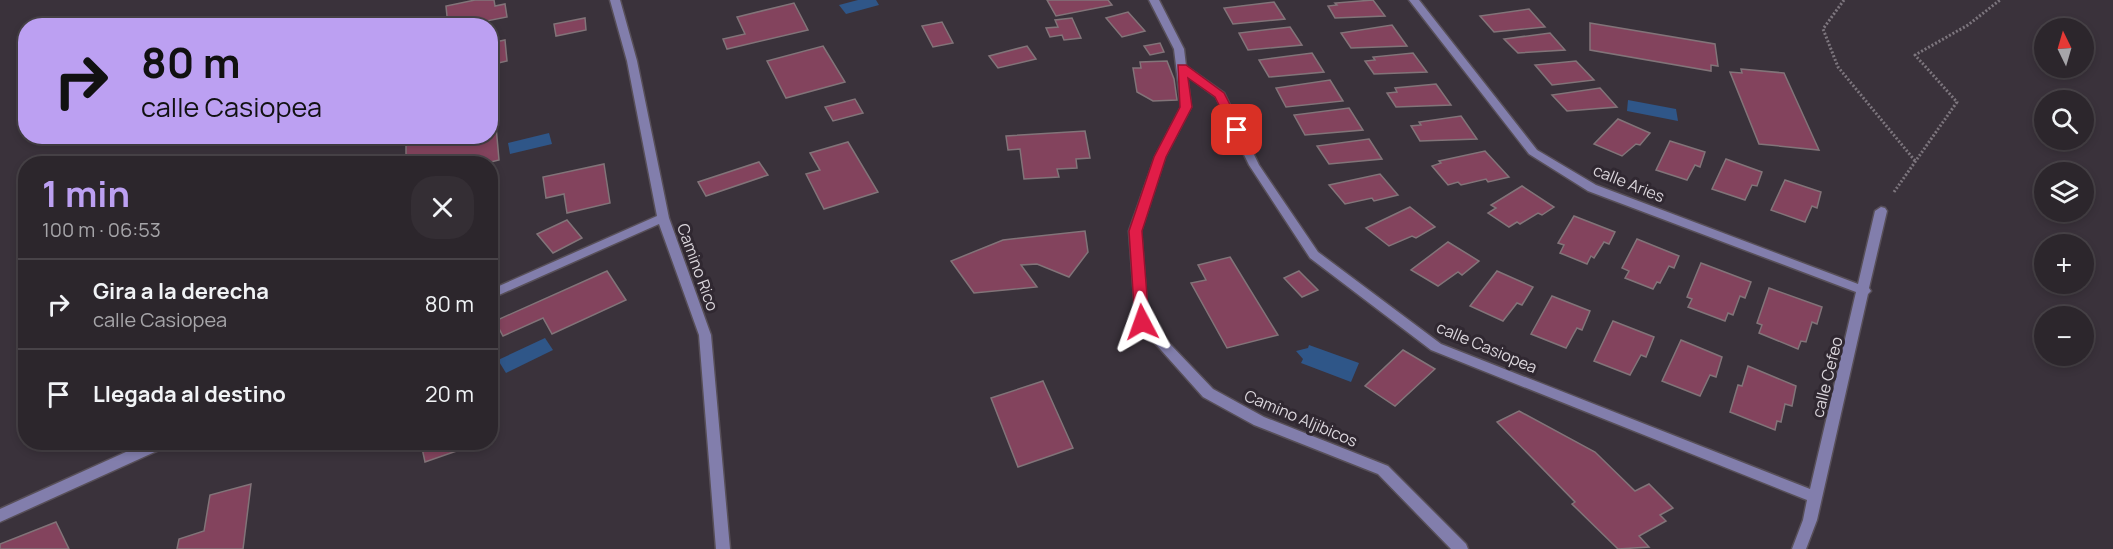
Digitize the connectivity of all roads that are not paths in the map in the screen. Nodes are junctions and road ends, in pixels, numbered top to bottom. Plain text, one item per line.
1 (615, 0) edge
2 (1154, 0) edge
3 (1414, 0) edge
4 (1182, 68) junction
5 (1881, 211) road end
6 (663, 218) junction
7 (498, 291) edge
8 (1864, 291) junction
9 (145, 450) edge
10 (1815, 497) junction
11 (0, 516) edge
12 (723, 549) edge
13 (1461, 549) edge
14 (1799, 549) edge

1 - 6 street, Camino Rico
2 - 4 street, Camino Aljibicos
3 - 8 street, calle Aries
4 - 10 street, calle Casiopea
4 - 13 street, Camino Aljibicos
5 - 8 street, calle Cefeo
6 - 7 street
6 - 12 street, Camino Rico
8 - 10 street, calle Cefeo
9 - 11 street
10 - 14 street, calle Cefeo

